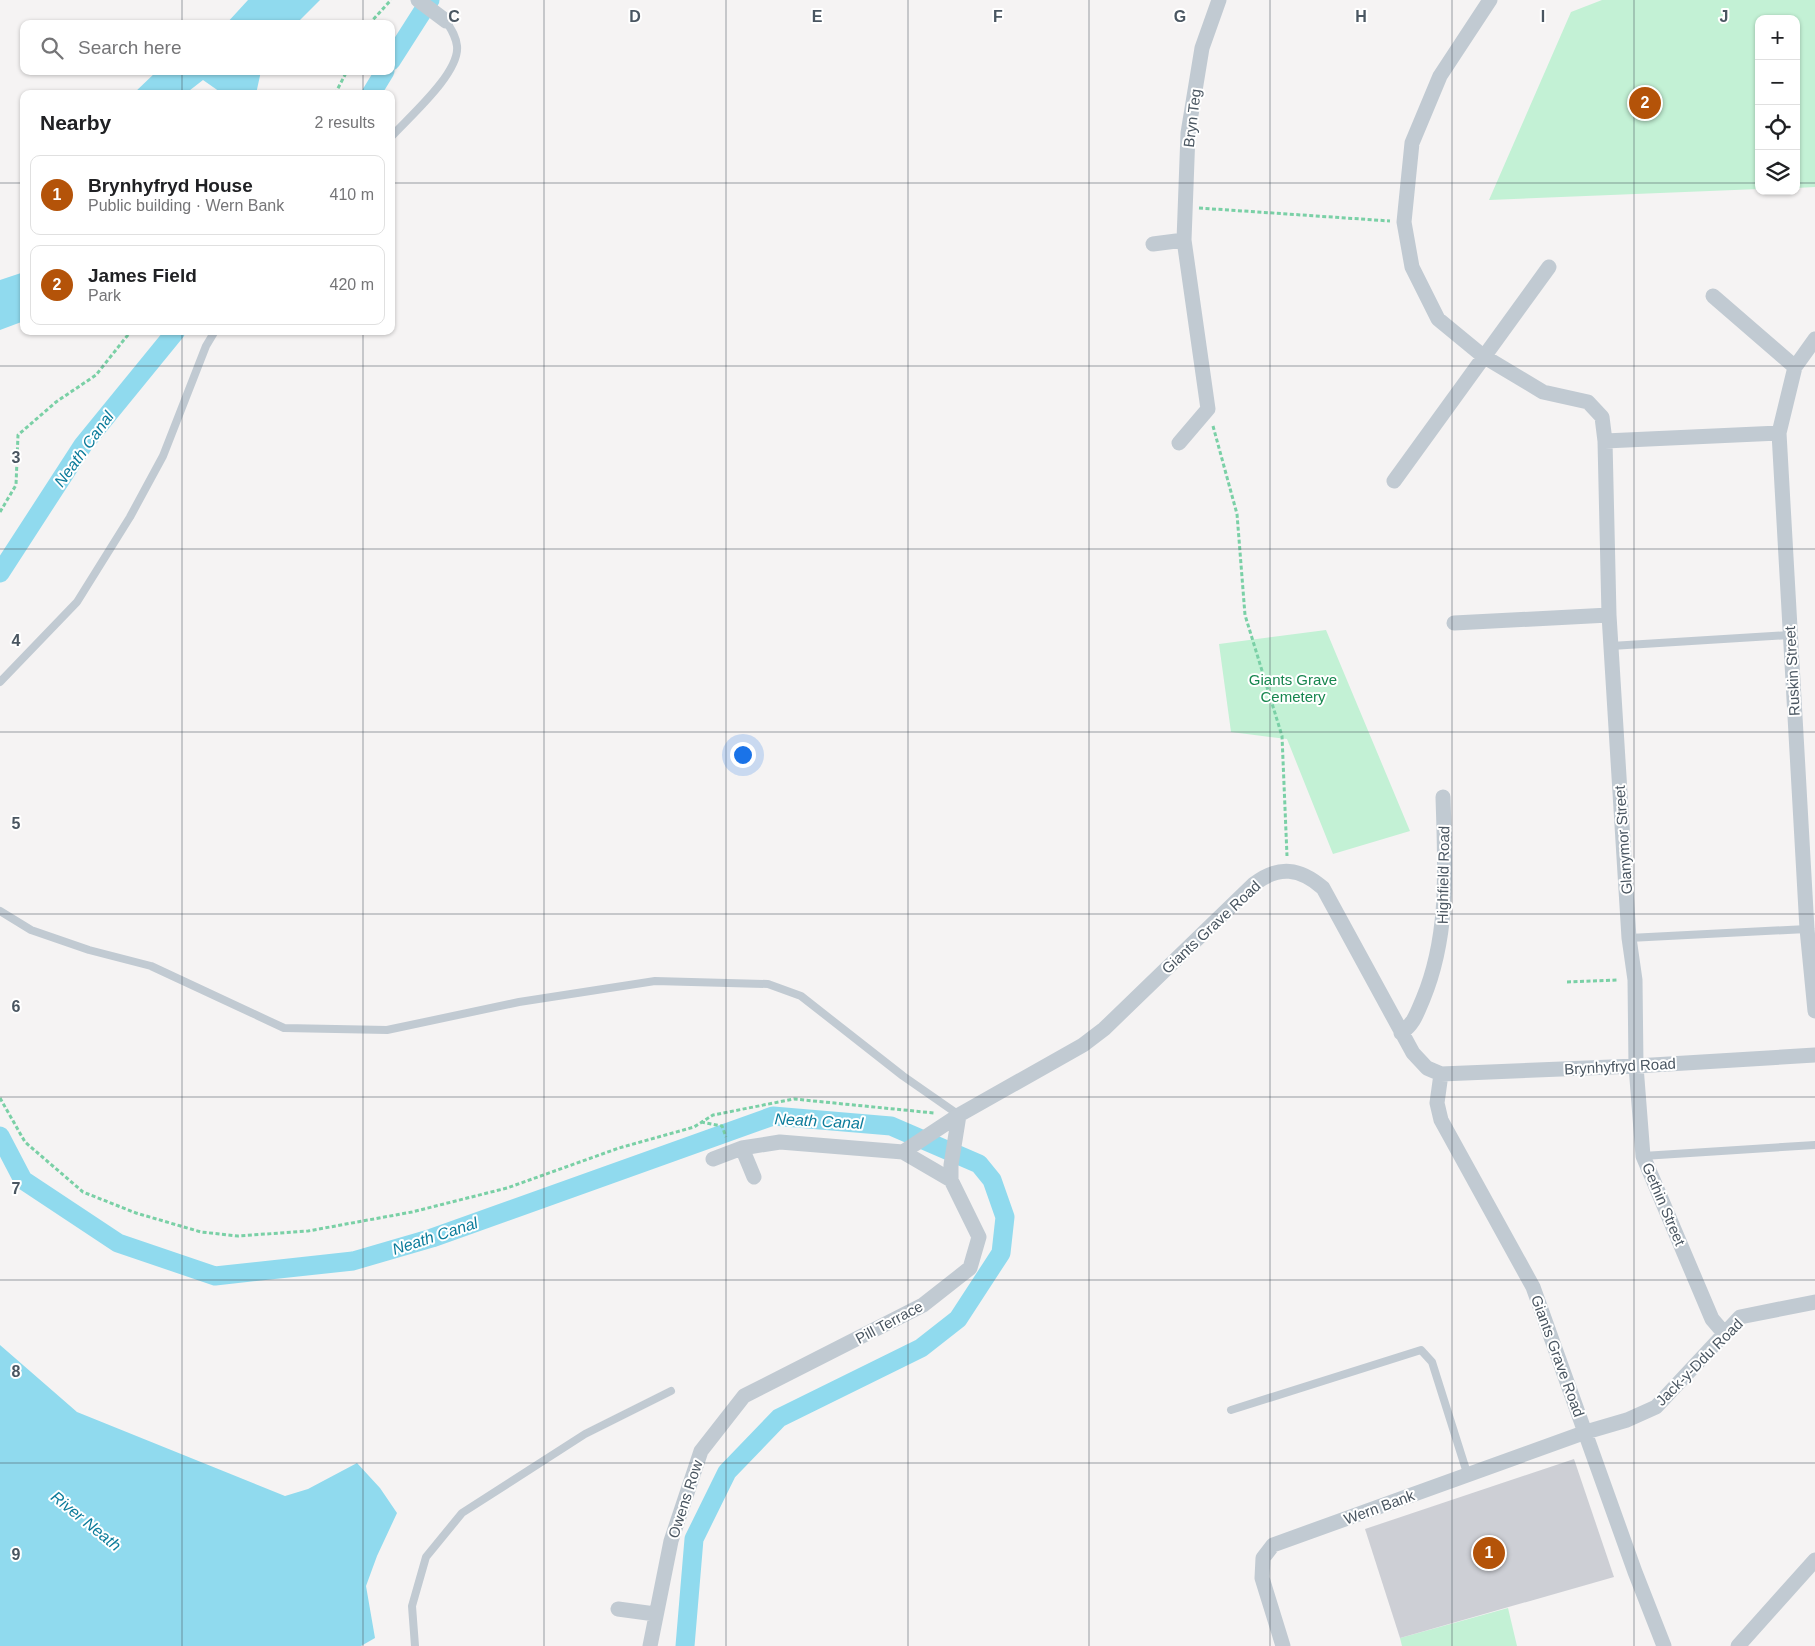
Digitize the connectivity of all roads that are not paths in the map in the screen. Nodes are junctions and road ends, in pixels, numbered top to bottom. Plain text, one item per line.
1 (418, 0) edge
2 (1219, 0) edge
3 (1490, 0) edge
4 (446, 21) joint
5 (395, 133) edge
6 (1184, 240) junction
7 (1153, 244) dead end
8 (1548, 267) dead end
9 (1713, 296) dead end
10 (213, 335) edge
11 (1815, 339) edge
12 (1483, 356) junction
13 (1794, 367) junction
14 (1779, 433) junction
15 (1605, 441) junction
16 (1179, 443) dead end
17 (1394, 481) dead end
18 (1609, 615) junction
19 (1454, 623) dead end
20 (1790, 635) junction
21 (1611, 646) junction
22 (0, 682) edge
23 (1443, 797) dead end
24 (0, 911) edge
25 (1807, 928) junction
26 (1629, 938) junction
27 (1815, 1011) edge
28 (1401, 1033) junction
29 (1815, 1055) edge
30 (1636, 1066) junction
31 (1427, 1068) joint
32 (1441, 1074) junction
33 (959, 1115) junction
34 (1815, 1145) edge
35 (742, 1148) junction
36 (906, 1150) junction
37 (1644, 1156) junction
38 (713, 1159) dead end
39 (951, 1172) junction
40 (754, 1177) dead end
41 (1815, 1302) edge
42 (1724, 1333) junction
43 (671, 1392) dead end
44 (744, 1396) joint
45 (1231, 1410) dead end
46 (1586, 1432) junction
47 (1468, 1476) junction
48 (1815, 1560) edge
49 (618, 1609) dead end
50 (655, 1614) junction
51 (415, 1646) edge
52 (650, 1646) edge
53 (1283, 1646) edge
54 (1664, 1646) edge
55 (1738, 1646) edge

1 - 4 street
2 - 6 street, Bryn Teg
3 - 12 street
4 - 5 lane
6 - 7 street
6 - 16 street, Bryn Teg
8 - 12 street
9 - 13 street
10 - 22 lane
11 - 13 street, Ruskin Street
12 - 15 street, Glanymor Street
12 - 17 street
13 - 14 street, Ruskin Street
14 - 15 street
14 - 20 street, Ruskin Street
15 - 18 street, Glanymor Street
18 - 19 street
18 - 21 street, Glanymor Street
20 - 21 lane
20 - 25 street, Ruskin Street
21 - 26 street, Glanymor Street
23 - 28 street, Highfield Road
24 - 33 lane
25 - 26 lane
25 - 27 street, Ruskin Street
26 - 30 street, Glanymor Street
28 - 31 street, Giants Grave Road
28 - 33 street, Giants Grave Road
29 - 30 street, Brynhyfryd Road
30 - 32 street, Brynhyfryd Road
30 - 37 street, Gethin Street
31 - 32 street, Brynhyfryd Road
32 - 46 street, Giants Grave Road
33 - 36 street, Giants Grave Road
33 - 39 street
34 - 37 lane
35 - 36 street
35 - 38 street
35 - 40 street
36 - 39 street
37 - 42 street, Gethin Street
39 - 44 street, Pill Terrace
41 - 42 street, Jack-y-Ddu Road
42 - 46 street, Jack-y-Ddu Road
43 - 51 lane
44 - 50 street, Owens Row
45 - 47 lane
46 - 47 street, Wern Bank
46 - 54 street, Giants Grave Road
47 - 53 street, Wern Bank
48 - 55 street
49 - 50 street
50 - 52 street, Owens Row

